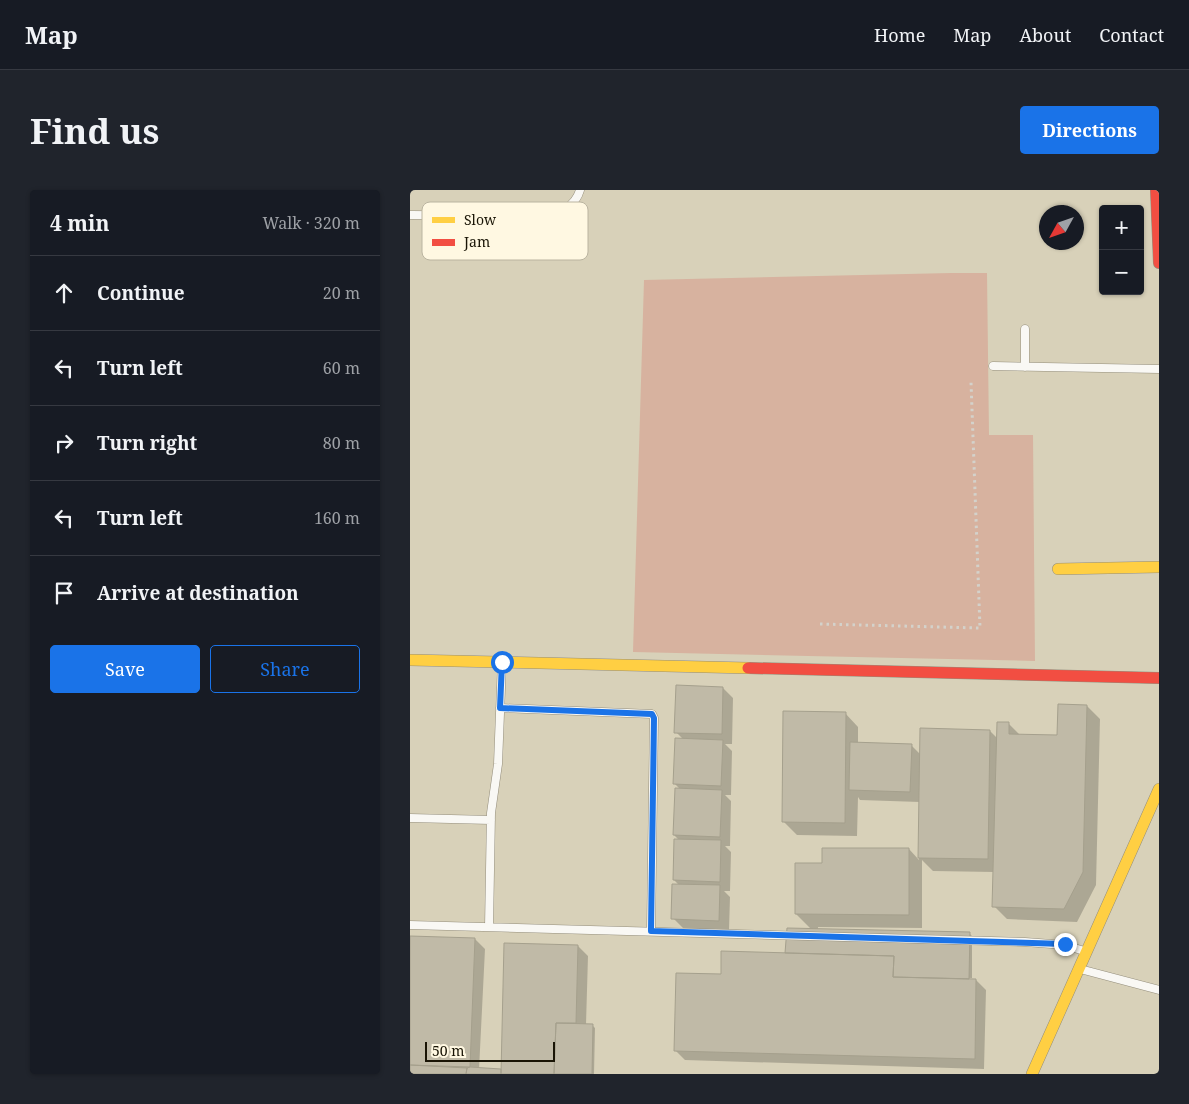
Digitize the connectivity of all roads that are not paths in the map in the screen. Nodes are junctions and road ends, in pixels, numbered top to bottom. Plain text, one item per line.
1 (580, 190) edge
2 (1156, 190) edge
3 (573, 202) edge
4 (1159, 263) edge
5 (1025, 328) dead end
6 (993, 366) dead end
7 (1025, 367) junction
8 (1159, 369) edge
9 (1159, 567) edge
10 (1058, 569) dead end
11 (410, 660) edge
12 (502, 662) junction
13 (1159, 678) edge
14 (500, 708) junction
15 (1159, 789) edge
16 (410, 818) edge
17 (491, 820) junction
18 (410, 925) edge
19 (489, 927) junction
20 (651, 931) junction
21 (1086, 952) junction
22 (1078, 968) junction
23 (1159, 990) edge
24 (1032, 1074) edge

1 - 3 lane
2 - 4 street
5 - 7 lane
6 - 7 lane
7 - 8 lane
9 - 10 street
11 - 12 street
12 - 13 street
12 - 14 lane
14 - 17 lane
14 - 20 lane
15 - 21 street
16 - 17 lane
17 - 19 lane
18 - 19 lane
19 - 20 lane
20 - 21 lane
21 - 22 street
22 - 23 lane
22 - 24 street

